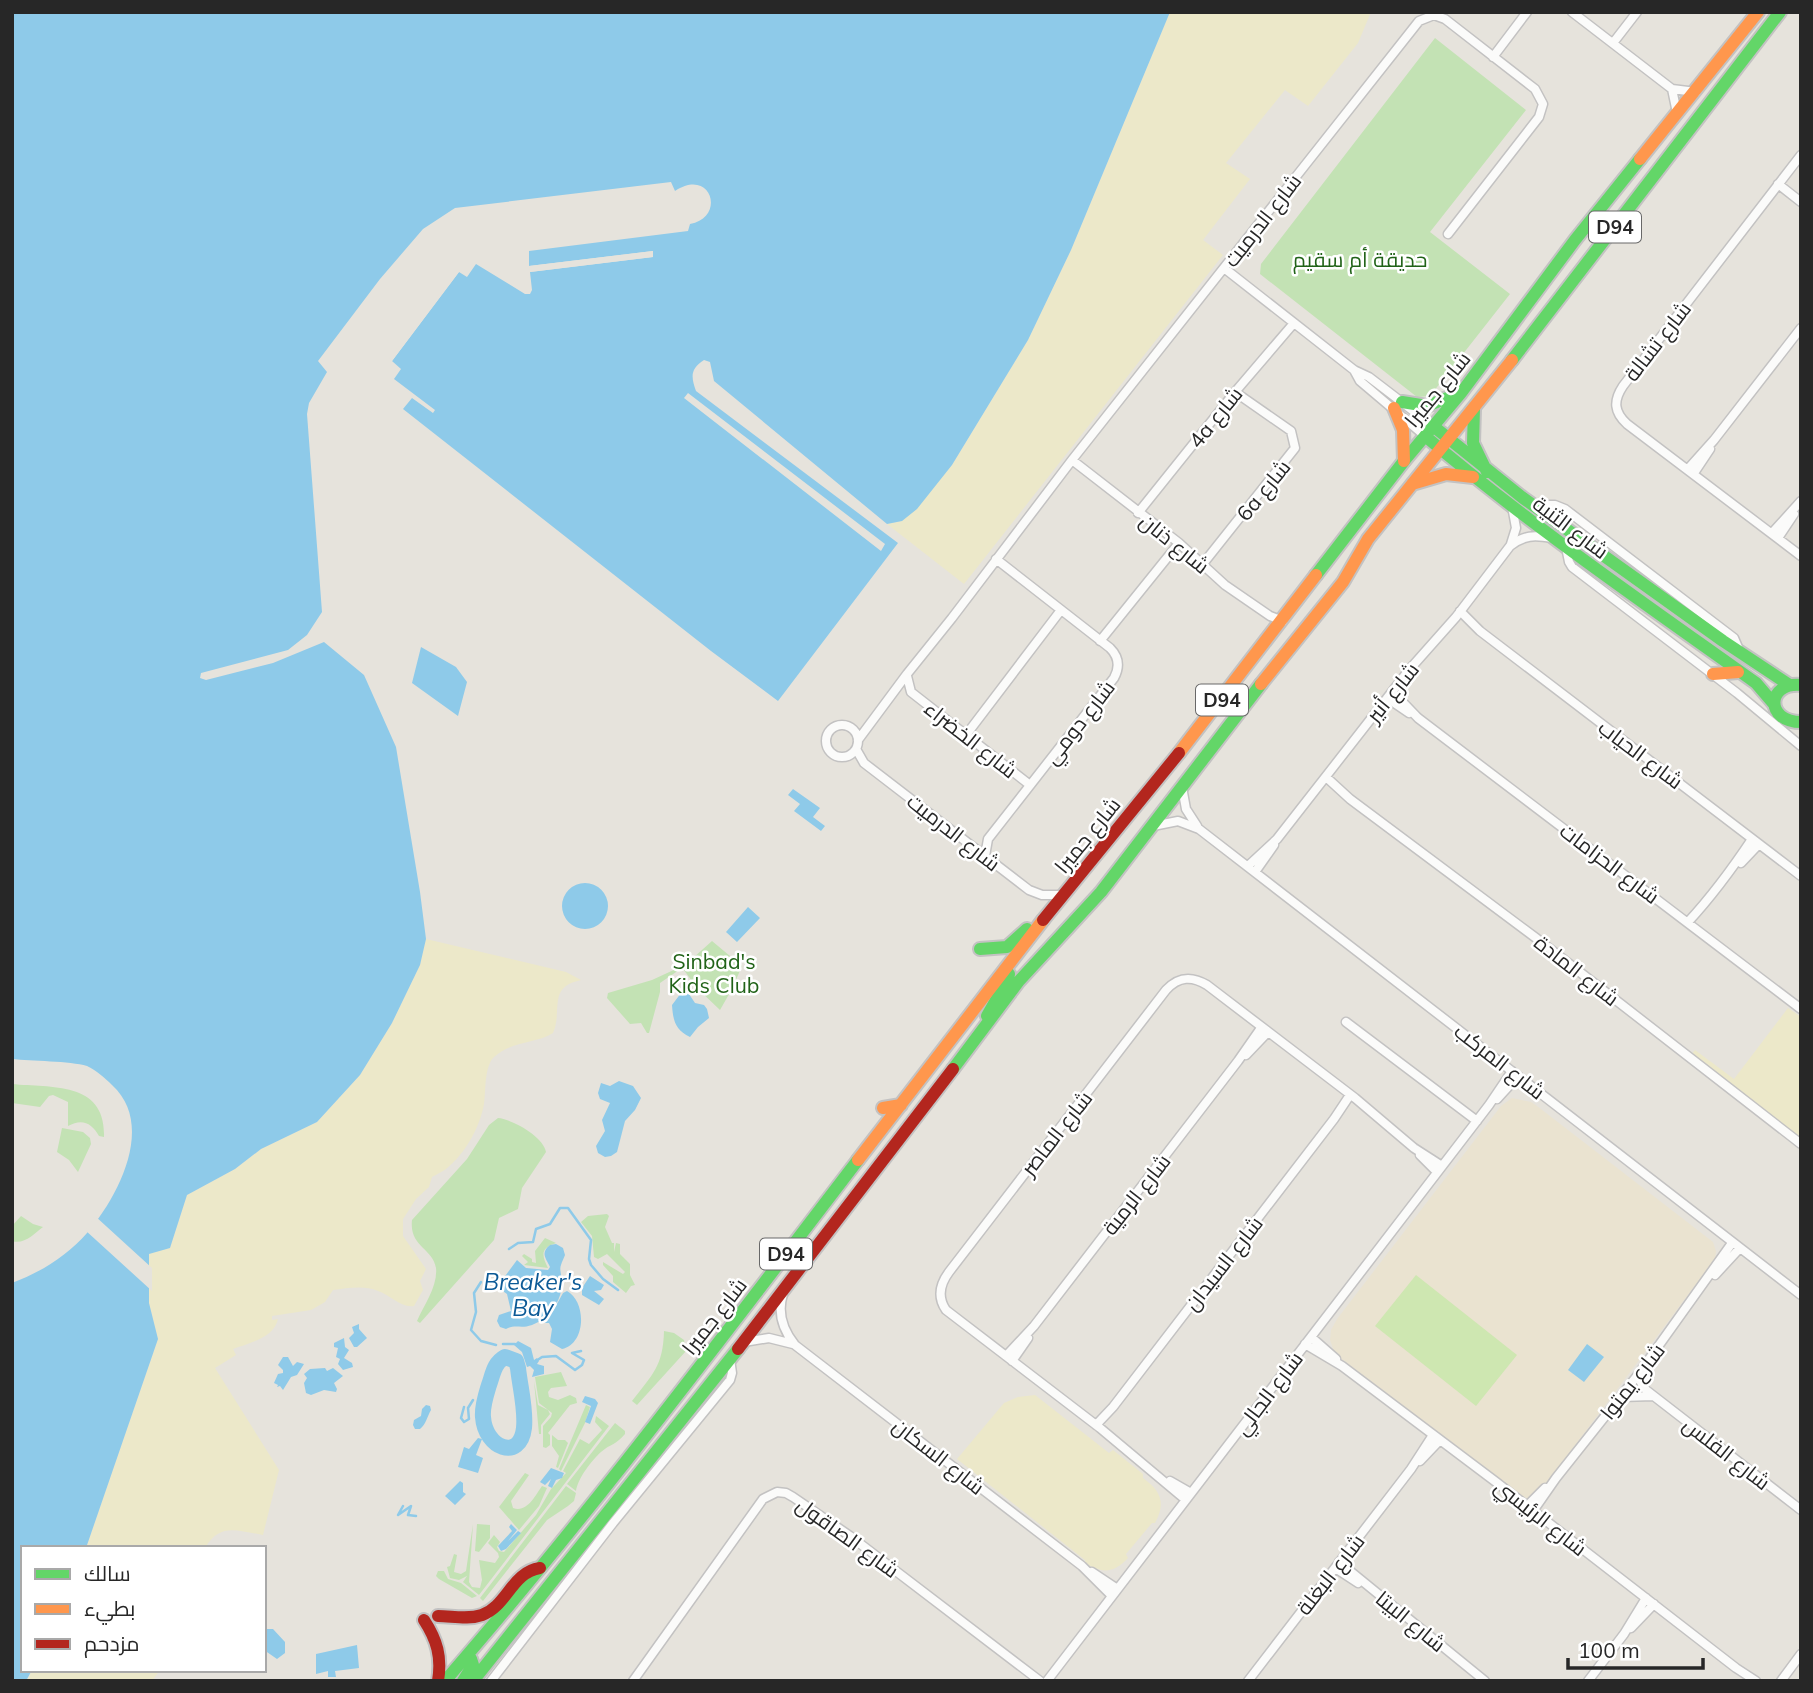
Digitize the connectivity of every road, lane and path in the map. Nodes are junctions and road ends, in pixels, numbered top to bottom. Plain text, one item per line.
1 (1527, 12) edge
2 (1572, 12) edge
3 (1637, 12) edge
4 (1758, 12) edge
5 (1780, 12) edge
6 (1613, 43) junction
7 (1493, 57) junction
8 (1672, 89) junction
9 (1696, 92) junction
10 (1676, 113) junction
11 (1801, 155) edge
12 (1778, 184) junction
13 (1801, 202) edge
14 (1448, 234) dead end
15 (1224, 268) junction
16 (1294, 323) junction
17 (1801, 328) edge
18 (1235, 392) junction
19 (1461, 393) junction
20 (1398, 405) junction
21 (1474, 408) junction
22 (1429, 431) junction
23 (1444, 445) junction
24 (1072, 460) junction
25 (1404, 461) junction
26 (1691, 471) junction
27 (1487, 472) junction
28 (1473, 477) junction
29 (1412, 484) junction
30 (1799, 503) edge
31 (1512, 506) junction
32 (1138, 513) junction
33 (1775, 536) junction
34 (1555, 538) junction
35 (1179, 543) junction
36 (1510, 546) junction
37 (1566, 547) junction
38 (1801, 556) edge
39 (996, 559) junction
40 (1202, 565) junction
41 (1061, 611) junction
42 (1458, 614) junction
43 (1283, 621) junction
44 (1101, 641) junction
45 (1738, 672) junction
46 (907, 674) junction
47 (1713, 674) junction
48 (1796, 683) edge
49 (911, 692) junction
50 (893, 694) junction
51 (1390, 695) junction
52 (1774, 704) junction
53 (1799, 724) edge
54 (851, 728) junction
55 (966, 735) junction
56 (857, 745) junction
57 (1801, 746) edge
58 (1324, 780) junction
59 (1030, 785) junction
60 (1182, 787) junction
61 (1152, 826) junction
62 (1199, 828) junction
63 (988, 839) junction
64 (1755, 842) junction
65 (971, 845) junction
66 (985, 856) junction
67 (1252, 869) junction
68 (1801, 876) edge
69 (1063, 895) junction
70 (1051, 909) junction
71 (1691, 924) junction
72 (980, 949) dead end
73 (1033, 965) junction
74 (1005, 970) junction
75 (1801, 1009) edge
76 (1346, 1022) dead end
77 (986, 1024) junction
78 (1264, 1030) junction
79 (1515, 1073) junction
80 (1353, 1097) junction
81 (901, 1105) junction
82 (883, 1108) dead end
83 (1477, 1121) junction
84 (1801, 1144) edge
85 (1440, 1169) junction
86 (1736, 1246) junction
87 (784, 1291) junction
88 (1801, 1295) edge
89 (1308, 1340) junction
90 (741, 1342) junction
91 (795, 1345) junction
92 (730, 1356) junction
93 (1009, 1358) junction
94 (1637, 1376) junction
95 (1653, 1396) junction
96 (1621, 1397) junction
97 (1098, 1427) junction
98 (1436, 1438) junction
99 (1188, 1497) junction
100 (1530, 1509) junction
101 (1801, 1510) edge
102 (1337, 1565) junction
103 (540, 1568) junction
104 (1114, 1591) junction
105 (1650, 1601) junction
106 (438, 1616) dead end
107 (424, 1620) dead end
108 (1801, 1654) edge
109 (492, 1657) junction
110 (1006, 1657) junction
111 (465, 1658) junction
112 (1739, 1670) junction
113 (1250, 1680) edge
114 (438, 1681) edge
115 (446, 1681) edge
116 (463, 1681) edge
117 (473, 1681) edge
118 (491, 1681) edge
119 (634, 1681) edge
120 (1030, 1681) edge
121 (1040, 1681) edge
122 (1047, 1681) edge
123 (1485, 1681) edge
124 (1588, 1681) edge
125 (1749, 1681) edge
126 (1756, 1681) edge
127 (1781, 1681) edge

1 - 7 street
2 - 6 street
3 - 6 street
4 - 9 main road, شارع جميرا / D94
5 - 21 main road, شارع جميرا / D94
6 - 8 street
7 - 14 street, شارع الدرميت
7 - 15 street, شارع الدرميت
8 - 9 street
8 - 10 street
9 - 10 main road, شارع جميرا / D94
10 - 19 main road, شارع جميرا / D94
11 - 12 street, شارع تشالة
12 - 13 street
12 - 26 street, شارع تشالة
15 - 16 street, شارع الثنية
15 - 24 street, شارع الدرميت
16 - 18 street, 4a شارع
16 - 20 street, شارع الثنية
17 - 26 street
18 - 32 street, 4a شارع
18 - 40 street, 6a شارع
19 - 20 main road
19 - 22 main road, شارع جميرا / D94
20 - 22 street, شارع الثنية
20 - 25 main road
21 - 23 main road, شارع جميرا / D94
21 - 27 main road
22 - 23 main road, شارع الثنية
22 - 25 main road, شارع جميرا / D94
23 - 27 main road, شارع الثنية
23 - 28 main road, شارع الثنية
23 - 29 main road, شارع جميرا / D94
24 - 32 street, شارع ذنان
24 - 39 street, شارع الدرميت
25 - 43 main road, شارع جميرا / D94
26 - 33 street, شارع تشالة
27 - 48 main road, شارع الثنية
28 - 29 main road
28 - 31 main road, شارع الثنية
29 - 60 main road, شارع جميرا / D94
30 - 33 street
31 - 34 main road, شارع الثنية
31 - 36 street
32 - 35 street, شارع ذنان
33 - 38 street, شارع تشالة
34 - 36 street
34 - 37 main road, شارع الثنية
35 - 40 street, شارع ذنان
35 - 44 street
36 - 42 street, شارع أنير
37 - 45 main road, شارع الثنية
37 - 47 street
39 - 41 street, شارع دومي
39 - 46 street, شارع الدرميت
40 - 43 street, شارع ذنان
41 - 44 street, شارع دومي
41 - 55 street
42 - 51 street, شارع أنير
42 - 64 street, شارع الحياب
43 - 69 main road, شارع جميرا / D94
44 - 59 street, شارع دومي
45 - 47 main road
45 - 52 main road, شارع الثنية
46 - 49 street, شارع الخضراء
46 - 50 street, شارع الدرميت
46 - 54 street, شارع الدرميت
47 - 57 street
48 - 52 main road
49 - 50 street, شارع الخضراء
49 - 55 street, شارع الخضراء
50 - 56 street, شارع الدرميت
51 - 58 street, شارع أنير
51 - 71 street, شارع الحزامات
52 - 53 main road, شارع الثنية
54 - 56 street, شارع الدرميت
54 - 56 street, شارع الدرميت
55 - 59 street, شارع الخضراء
56 - 65 street, شارع الدرميت
58 - 67 street, شارع أنير
58 - 84 street, شارع المادة
59 - 63 street, شارع دومي
60 - 61 main road, شارع جميرا / D94
60 - 62 street, شارع المركب
61 - 62 street
61 - 73 main road, شارع جميرا / D94
62 - 67 street, شارع المركب
63 - 65 street
63 - 66 street, شارع دومي
64 - 68 street, شارع الحياب
64 - 71 street
65 - 66 street, شارع الدرميت
66 - 69 street, شارع الدرميت
67 - 79 street, شارع المركب
69 - 70 main road, شارع جميرا / D94
70 - 72 main road
70 - 73 main road
70 - 74 main road, شارع جميرا / D94
71 - 75 street, شارع الحزامات
73 - 77 main road, شارع جميرا / D94
74 - 77 main road
74 - 81 main road, شارع جميرا / D94
76 - 83 street
77 - 87 main road, شارع جميرا / D94
78 - 80 street, شارع الماصر
78 - 93 street, شارع الرمية
78 - 93 street, شارع الماصر
79 - 83 street, شارع الجالي
79 - 86 street, شارع المركب
80 - 85 street, شارع الماصر
80 - 97 street, شارع السيدان
81 - 82 main road
81 - 103 main road, شارع جميرا / D94
83 - 85 street, شارع الجالي
85 - 89 street, شارع الجالي
86 - 88 street, شارع المركب
86 - 94 street, شارع يمتوا
87 - 90 main road, شارع جميرا / D94
87 - 91 street, شارع السكان
89 - 98 street, شارع الرئيسي
89 - 99 street, شارع الجالي
90 - 91 street, شارع السكان
90 - 92 main road, شارع جميرا / D94
91 - 104 street, شارع السكان
92 - 109 main road, شارع جميرا / D94
92 - 118 street
93 - 97 street, شارع الماصر
94 - 95 street, شارع الفلس
94 - 96 street, شارع يمتوا
95 - 96 street
95 - 101 street, شارع الفلس
96 - 100 street, شارع يمتوا
97 - 99 street, شارع الماصر
98 - 100 street, شارع الرئيسي
98 - 102 street, شارع البغلة
99 - 104 street, شارع الجالي
100 - 105 street, شارع الرئيسي
102 - 113 street, شارع البغلة
102 - 123 street, شارع البيتا
103 - 106 main road
103 - 109 main road
103 - 111 main road, شارع جميرا / D94
104 - 122 street, شارع الجالي
105 - 112 street, شارع الرئيسي
105 - 124 street
107 - 114 main road
108 - 127 street
109 - 117 main road, شارع جميرا / D94
110 - 119 street, شارع الصاقول
110 - 120 street, شارع الصاقول
110 - 121 street, شارع الصاقول
111 - 115 main road, شارع جميرا / D94
111 - 116 main road
112 - 125 street, شارع الرئيسي
112 - 126 street, شارع الرئيسي

